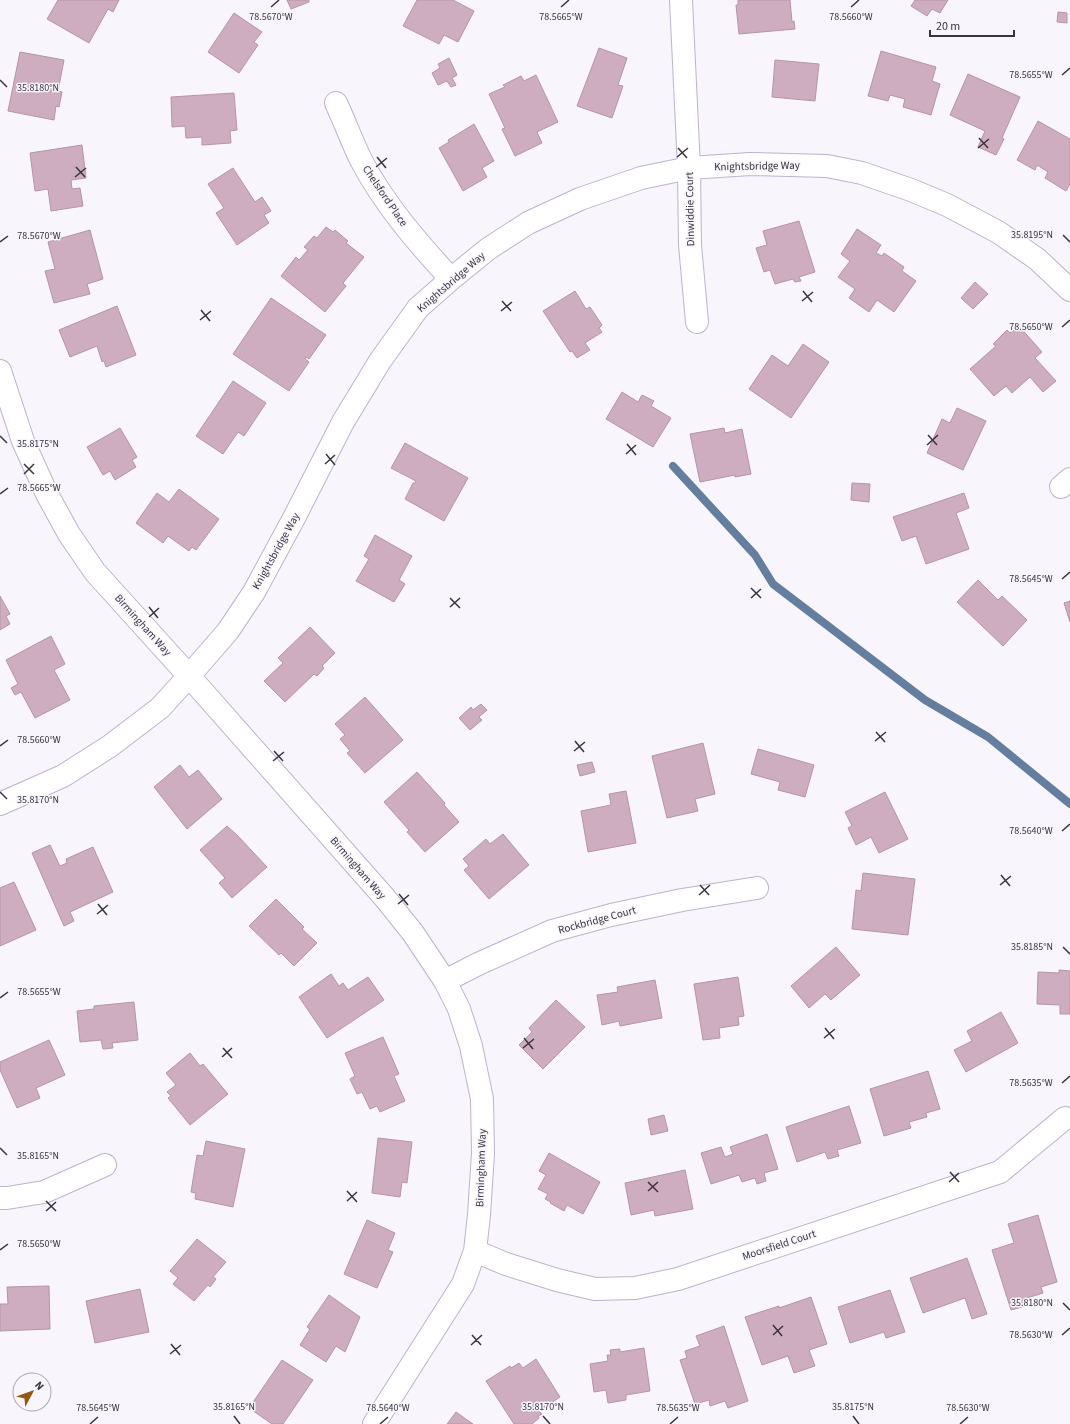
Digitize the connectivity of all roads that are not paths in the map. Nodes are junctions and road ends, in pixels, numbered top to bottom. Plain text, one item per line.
1 (681, 0) edge
2 (336, 104) dead end
3 (689, 168) junction
4 (451, 279) junction
5 (1070, 290) edge
6 (697, 322) dead end
7 (0, 371) edge
8 (189, 676) junction
9 (0, 804) edge
10 (757, 888) dead end
11 (445, 981) junction
12 (1065, 1118) dead end
13 (105, 1164) dead end
14 (0, 1198) edge
15 (475, 1251) junction
16 (374, 1424) edge

1 - 3 street, Dinwiddie Court
2 - 4 street, Chelsford Place
3 - 4 street, Knightsbridge Way
3 - 5 street, Knightsbridge Way
3 - 6 street, Dinwiddie Court
4 - 8 street, Knightsbridge Way
7 - 8 street, Birmingham Way
8 - 9 street, Knightsbridge Way
8 - 11 street, Birmingham Way
10 - 11 street, Rockbridge Court
11 - 15 street, Birmingham Way
12 - 15 street, Moorsfield Court
13 - 14 street
15 - 16 street, Birmingham Way

